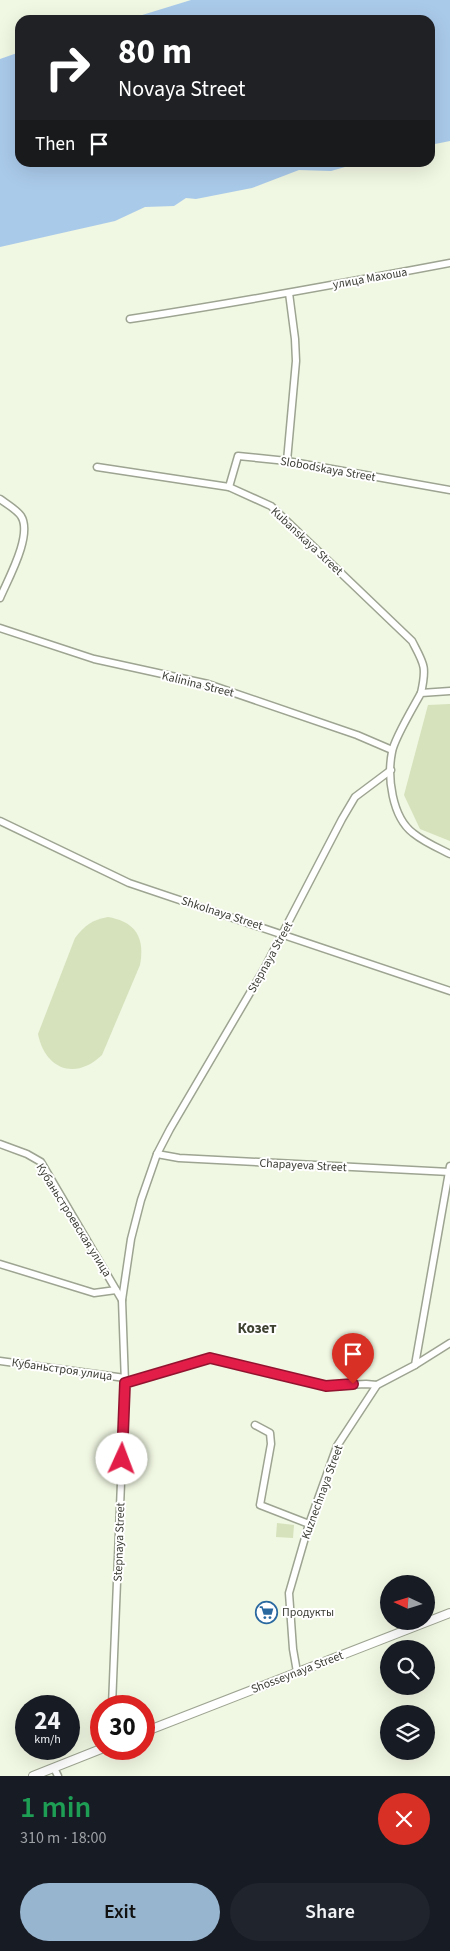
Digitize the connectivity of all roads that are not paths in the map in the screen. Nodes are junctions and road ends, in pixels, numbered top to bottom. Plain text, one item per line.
1 (450, 263) edge
2 (289, 293) junction
3 (130, 319) dead end
4 (287, 461) junction
5 (97, 467) dead end
6 (229, 487) junction
7 (450, 490) edge
8 (0, 499) edge
9 (0, 598) edge
10 (0, 628) edge
11 (450, 691) edge
12 (421, 693) junction
13 (392, 750) junction
14 (391, 770) junction
15 (0, 821) edge
16 (450, 854) edge
17 (283, 933) junction
18 (450, 991) edge
19 (0, 1144) edge
20 (157, 1154) junction
21 (450, 1170) edge
22 (0, 1264) edge
23 (116, 1290) junction
24 (122, 1300) junction
25 (450, 1344) edge
26 (0, 1361) edge
27 (415, 1365) junction
28 (125, 1380) junction
29 (377, 1385) junction
30 (256, 1425) dead end
31 (309, 1524) junction
32 (450, 1613) edge
33 (297, 1672) junction
34 (112, 1695) edge
35 (155, 1728) edge
36 (90, 1753) edge
37 (54, 1768) junction
38 (33, 1776) edge
39 (58, 1776) edge

1 - 2 street, улица Махоша
2 - 3 street, улица Махоша
2 - 4 street
4 - 6 street, Slobodskaya Street
4 - 7 street, Slobodskaya Street
5 - 6 street, Kubanskaya Street
6 - 12 street, Kubanskaya Street
8 - 9 street
10 - 13 street, Kalinina Street
11 - 12 street
12 - 13 street, Kubanskaya Street
13 - 14 street
14 - 16 street
14 - 17 street, Stepnaya Street
15 - 17 street, Shkolnaya Street
17 - 18 street, Shkolnaya Street
17 - 20 street, Stepnaya Street
19 - 23 street, Кубаньстроевская улица
20 - 21 street, Chapayeva Street
20 - 24 street, Stepnaya Street
21 - 27 street
22 - 23 street, Кубаньстроевская улица
23 - 24 street, Кубаньстроевская улица
24 - 28 street, Stepnaya Street
25 - 27 street, Kuznechnaya Street
26 - 28 street, Кубаньстроя улица
27 - 29 street, Kuznechnaya Street
28 - 29 street
28 - 34 street, Stepnaya Street
29 - 31 street, Kuznechnaya Street
30 - 31 street
31 - 33 street, Kuznechnaya Street
32 - 33 street, Shosseynaya Street
33 - 35 street, Shosseynaya Street
36 - 37 street
37 - 38 street
37 - 39 street

